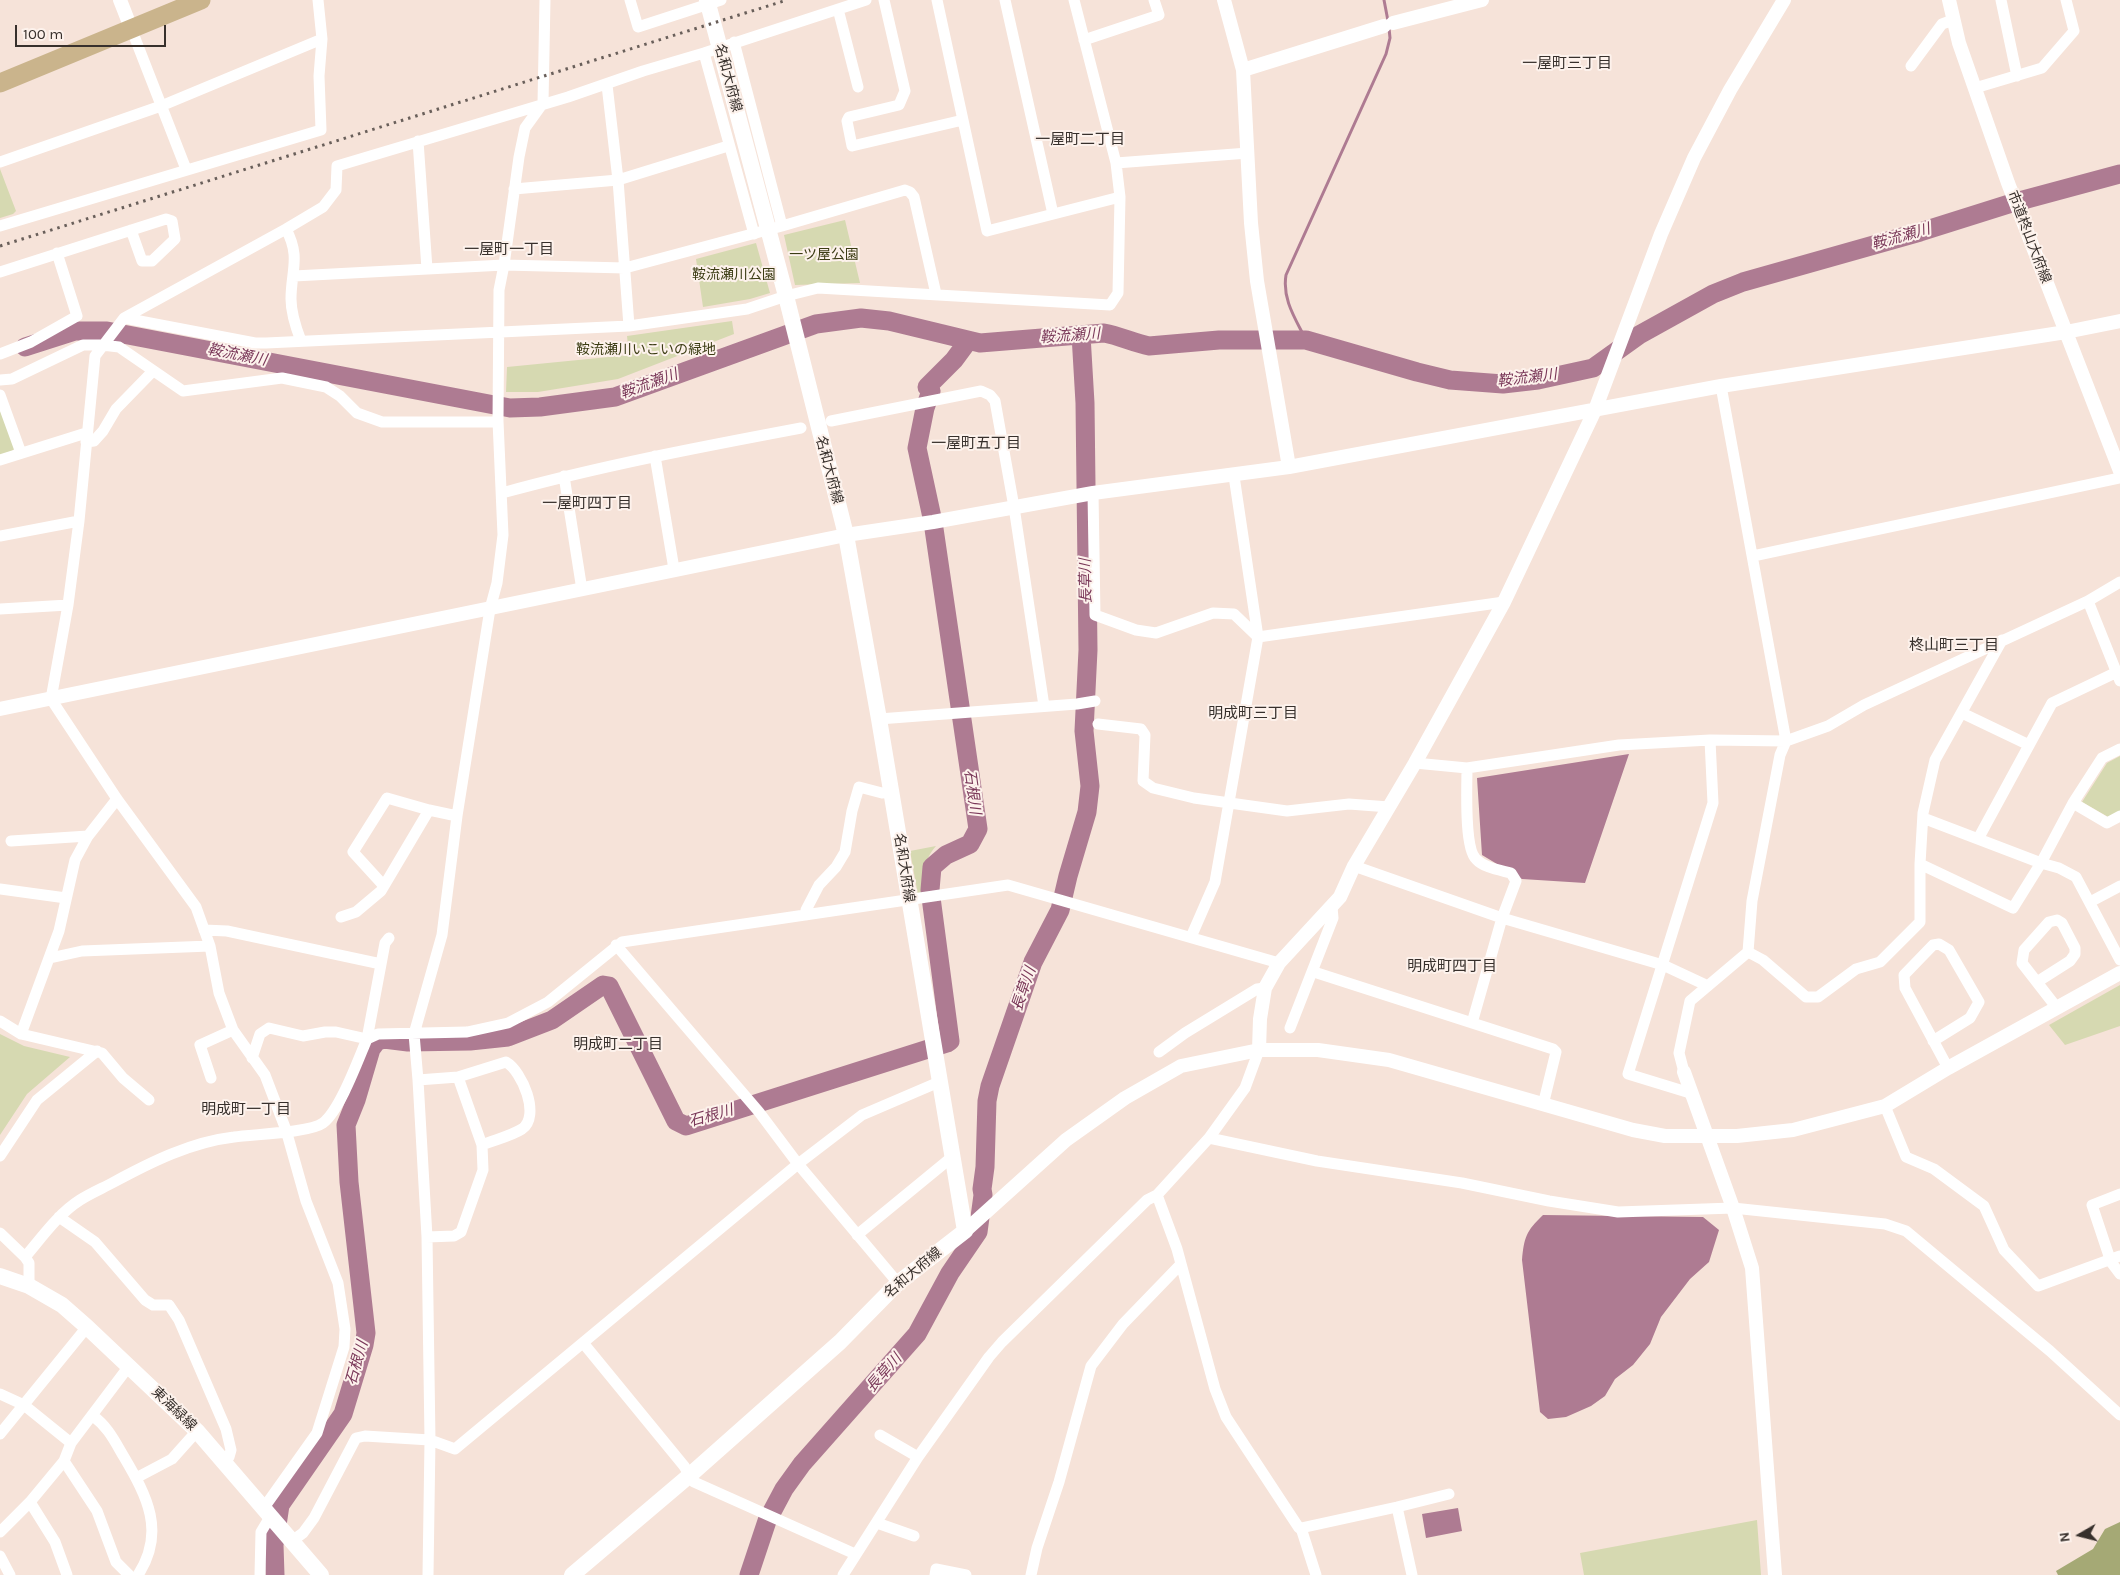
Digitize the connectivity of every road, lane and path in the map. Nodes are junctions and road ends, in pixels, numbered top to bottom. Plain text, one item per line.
1 (120, 0) edge
2 (201, 0) edge
3 (318, 0) edge
4 (545, 0) edge
5 (630, 0) edge
6 (707, 0) edge
7 (721, 0) edge
8 (866, 0) edge
9 (884, 0) edge
10 (937, 0) edge
11 (1005, 0) edge
12 (1074, 0) edge
13 (1154, 0) edge
14 (1224, 0) edge
15 (1482, 0) edge
16 (1784, 0) edge
17 (1949, 0) edge
18 (2001, 0) edge
19 (2066, 0) edge
20 (690, 4) edge
21 (838, 9) junction
22 (1954, 20) junction
23 (131, 28) junction
24 (322, 39) junction
25 (1084, 40) junction
26 (734, 42) junction
27 (704, 53) junction
28 (1911, 66) dead end
29 (1243, 70) junction
30 (2017, 76) junction
31 (0, 83) edge
32 (607, 84) junction
33 (858, 87) dead end
34 (1975, 88) junction
35 (543, 103) junction
36 (161, 106) junction
37 (963, 120) junction
38 (418, 141) junction
39 (728, 146) junction
40 (1248, 153) junction
41 (0, 162) edge
42 (1116, 163) junction
43 (186, 169) junction
44 (618, 180) junction
45 (514, 189) junction
46 (1120, 197) junction
47 (1053, 214) junction
48 (0, 226) edge
49 (782, 226) junction
50 (286, 229) junction
51 (131, 230) dead end
52 (754, 234) junction
53 (57, 253) junction
54 (504, 265) junction
55 (625, 268) junction
56 (427, 269) junction
57 (0, 272) edge
58 (294, 276) junction
59 (936, 294) junction
60 (786, 299) junction
61 (122, 319) junction
62 (2120, 321) edge
63 (629, 326) junction
64 (498, 332) junction
65 (2066, 332) junction
66 (301, 341) junction
67 (102, 344) junction
68 (0, 354) edge
69 (153, 371) junction
70 (0, 380) edge
71 (1722, 386) junction
72 (0, 395) edge
73 (1595, 410) junction
74 (498, 421) junction
75 (832, 421) dead end
76 (801, 428) dead end
77 (86, 438) junction
78 (21, 453) junction
79 (655, 456) junction
80 (0, 460) edge
81 (1289, 467) junction
82 (2120, 471) edge
83 (564, 476) junction
84 (1234, 476) junction
85 (2120, 478) edge
86 (502, 493) junction
87 (1086, 495) junction
88 (1014, 507) junction
89 (79, 521) junction
90 (846, 535) junction
91 (0, 536) edge
92 (1753, 556) junction
93 (674, 569) junction
94 (2120, 582) edge
95 (582, 590) junction
96 (2088, 601) junction
97 (1504, 602) junction
98 (68, 605) junction
99 (0, 609) edge
100 (490, 609) junction
101 (1258, 637) junction
102 (2002, 640) junction
103 (2118, 676) edge
104 (50, 699) junction
105 (1095, 700) dead end
106 (1044, 706) junction
107 (0, 709) edge
108 (1962, 713) junction
109 (879, 719) junction
110 (1098, 724) dead end
111 (1710, 740) junction
112 (1786, 742) junction
113 (2029, 745) junction
114 (2120, 749) edge
115 (1415, 763) junction
116 (1467, 768) junction
117 (891, 792) junction
118 (117, 799) junction
119 (1228, 802) junction
120 (2073, 803) junction
121 (1388, 806) junction
122 (429, 810) junction
123 (457, 816) junction
124 (2120, 816) edge
125 (1923, 818) junction
126 (88, 836) junction
127 (1978, 839) junction
128 (11, 841) dead end
129 (2041, 863) junction
130 (1920, 864) junction
131 (1354, 866) junction
132 (384, 886) junction
133 (2120, 886) edge
134 (0, 889) edge
135 (66, 898) junction
136 (909, 900) junction
137 (2090, 902) junction
138 (1332, 907) junction
139 (806, 915) junction
140 (341, 917) dead end
141 (1502, 918) junction
142 (204, 930) junction
143 (1191, 937) junction
144 (389, 938) dead end
145 (616, 944) junction
146 (210, 946) junction
147 (1748, 952) junction
148 (50, 958) junction
149 (2120, 960) edge
150 (1279, 963) junction
151 (381, 964) junction
152 (1663, 965) junction
153 (1314, 972) junction
154 (2120, 973) edge
155 (2037, 982) junction
156 (1708, 986) junction
157 (1265, 988) junction
158 (2057, 1008) junction
159 (0, 1022) edge
160 (1472, 1023) junction
161 (1290, 1028) dead end
162 (233, 1030) junction
163 (21, 1034) junction
164 (415, 1039) junction
165 (367, 1040) junction
166 (1933, 1041) junction
167 (1259, 1050) junction
168 (97, 1051) junction
169 (1159, 1052) dead end
170 (252, 1058) junction
171 (1948, 1068) junction
172 (1684, 1072) joint
173 (211, 1078) dead end
174 (458, 1078) junction
175 (418, 1080) junction
176 (939, 1082) junction
177 (1690, 1093) junction
178 (149, 1100) dead end
179 (1543, 1105) junction
180 (1885, 1106) junction
181 (286, 1130) junction
182 (1708, 1137) junction
183 (1209, 1138) junction
184 (482, 1144) junction
185 (0, 1156) edge
186 (952, 1157) junction
187 (798, 1164) junction
188 (2120, 1194) edge
189 (1157, 1195) junction
190 (1732, 1208) junction
191 (59, 1217) junction
192 (968, 1227) junction
193 (0, 1233) edge
194 (857, 1235) junction
195 (427, 1237) junction
196 (25, 1257) junction
197 (2115, 1258) edge
198 (1181, 1264) junction
199 (2120, 1274) edge
200 (0, 1276) edge
201 (898, 1283) junction
202 (29, 1286) junction
203 (87, 1326) junction
204 (584, 1344) junction
205 (129, 1366) junction
206 (0, 1394) edge
207 (24, 1405) junction
208 (92, 1415) junction
209 (2120, 1415) edge
210 (197, 1431) junction
211 (0, 1434) edge
212 (880, 1435) dead end
213 (430, 1440) junction
214 (71, 1442) junction
215 (918, 1457) junction
216 (64, 1461) junction
217 (223, 1462) junction
218 (690, 1475) junction
219 (136, 1478) junction
220 (1449, 1494) dead end
221 (30, 1502) junction
222 (1396, 1507) junction
223 (268, 1514) junction
224 (877, 1522) junction
225 (1302, 1528) junction
226 (0, 1532) edge
227 (914, 1536) dead end
228 (290, 1538) junction
229 (855, 1554) junction
230 (0, 1556) edge
231 (10, 1575) edge
232 (66, 1575) edge
233 (129, 1575) edge
234 (138, 1575) edge
235 (260, 1575) edge
236 (322, 1575) edge
237 (428, 1575) edge
238 (572, 1575) edge
239 (843, 1575) edge
240 (935, 1575) edge
241 (966, 1575) edge
242 (1031, 1575) edge
243 (1316, 1575) edge
244 (1412, 1575) edge
245 (1775, 1575) edge

1 - 23 street
2 - 23 main road
3 - 24 street
4 - 35 street
5 - 20 street
6 - 60 main road, 名和大府線
7 - 20 street
8 - 21 street
9 - 37 street
10 - 37 street
11 - 47 street
12 - 25 street
13 - 25 street
14 - 29 street
15 - 29 street
16 - 73 street
17 - 22 street, 市道柊山大府線
18 - 30 street
19 - 30 street
21 - 26 street
21 - 33 street
22 - 28 street
22 - 34 street, 市道柊山大府線
23 - 31 main road
23 - 36 street
24 - 36 street
24 - 43 street
25 - 42 street
26 - 27 street
26 - 49 street
27 - 32 street
27 - 39 street
29 - 40 street
30 - 34 street
32 - 35 street
32 - 44 street
34 - 65 street, 市道柊山大府線
35 - 38 street
35 - 45 street
36 - 41 street
36 - 43 street
37 - 47 street
38 - 50 street
38 - 56 street
39 - 44 street
39 - 52 street
40 - 42 street
40 - 81 street
42 - 46 street
43 - 48 street
44 - 45 street
44 - 55 street
45 - 54 street
46 - 47 street
46 - 59 street
49 - 52 street
49 - 59 street
50 - 58 street
50 - 61 street
51 - 53 street
52 - 55 street
53 - 57 street
53 - 68 street
54 - 55 street
54 - 56 street
54 - 64 street
55 - 63 street
56 - 58 street
58 - 66 street
59 - 60 street
60 - 63 street
60 - 90 main road, 名和大府線
61 - 66 street
61 - 67 street
62 - 65 street
63 - 64 street
64 - 66 street
64 - 74 street
65 - 71 street
65 - 82 street, 市道柊山大府線
67 - 69 street
67 - 70 street
67 - 77 street
69 - 74 street
69 - 77 street
71 - 73 street
71 - 92 street
72 - 78 street
73 - 81 street
73 - 97 street
74 - 86 street
75 - 88 street
76 - 79 street
77 - 78 street
77 - 89 street
78 - 80 street
79 - 83 street
79 - 93 street
81 - 84 street
83 - 86 street
83 - 95 street
84 - 87 street
84 - 101 street
85 - 92 street
86 - 100 street
87 - 88 street
87 - 101 street
88 - 90 street
88 - 106 street
89 - 91 street
89 - 98 street
90 - 93 street
90 - 109 main road, 名和大府線
92 - 112 street
93 - 95 street
94 - 96 street
95 - 100 street
96 - 102 street
96 - 103 street
97 - 101 street
97 - 115 street
98 - 99 street
98 - 104 street
100 - 104 street
100 - 123 street
101 - 119 street
102 - 108 street
102 - 112 street
103 - 113 street
104 - 107 street
104 - 118 street
105 - 106 street
106 - 109 street
108 - 113 street
108 - 125 street
109 - 117 main road, 名和大府線
110 - 119 street
111 - 112 street
111 - 116 street
111 - 152 street
112 - 147 street
113 - 127 street
114 - 120 street
115 - 116 street
115 - 121 street
116 - 141 street
117 - 136 main road, 名和大府線
117 - 139 street
118 - 126 street
118 - 142 street
119 - 121 street
119 - 143 street
120 - 124 street
120 - 129 street
121 - 131 street
122 - 123 street
122 - 132 street
122 - 132 street
123 - 164 street
125 - 127 street
125 - 130 street
126 - 128 street
126 - 135 street
127 - 129 street
129 - 130 street
129 - 137 street
130 - 147 street
131 - 138 street
131 - 141 street
132 - 140 street
133 - 137 street
134 - 135 street
135 - 148 street
136 - 139 street
136 - 143 street
136 - 176 main road, 名和大府線
137 - 149 street
138 - 150 street
138 - 153 street
139 - 145 street
141 - 152 street
141 - 160 street
142 - 146 street
142 - 151 street
143 - 150 street
144 - 151 street
145 - 164 street
145 - 187 street
146 - 148 street
146 - 162 street
147 - 156 street
148 - 163 street
150 - 157 street
151 - 165 street
152 - 156 street
152 - 177 street
153 - 160 street
153 - 161 street
154 - 158 street
155 - 155 street
155 - 158 street
156 - 172 street
157 - 167 street
157 - 169 street
158 - 171 street
159 - 163 street
160 - 179 street
162 - 170 street
162 - 173 street
163 - 168 street
164 - 165 street
164 - 175 street
165 - 170 street
165 - 181 street
166 - 166 street
166 - 171 street
167 - 179 street
167 - 183 street
167 - 192 street
168 - 178 street
168 - 185 street
170 - 181 street
171 - 180 street
172 - 177 street
174 - 175 street
174 - 184 street
174 - 184 street
175 - 195 street
176 - 186 main road, 名和大府線
176 - 187 street
177 - 182 street
179 - 182 street
180 - 182 street
180 - 197 street
181 - 191 street
181 - 223 street
182 - 190 street
183 - 189 street
183 - 190 street
184 - 195 street
186 - 192 main road, 名和大府線
186 - 194 street
187 - 194 street
187 - 204 street
188 - 197 street
189 - 198 street
189 - 215 street
190 - 209 street
190 - 245 street
191 - 196 street
191 - 217 street
192 - 201 main road, 名和大府線
193 - 196 street
194 - 201 street
195 - 213 street
196 - 202 street
197 - 199 street
198 - 225 street
198 - 242 street
200 - 202 main road, 東海緑線
201 - 218 main road, 名和大府線
202 - 203 main road, 東海緑線
203 - 205 main road, 東海緑線
203 - 207 street
204 - 213 street
204 - 218 street
205 - 208 street
205 - 210 main road, 東海緑線
206 - 207 street
207 - 211 street
207 - 214 street
208 - 214 street
208 - 219 street
210 - 217 main road, 東海緑線
210 - 219 street
212 - 215 street
213 - 228 street
213 - 237 street
214 - 216 street
215 - 224 street
216 - 221 street
216 - 233 street
217 - 223 main road, 東海緑線
218 - 229 street
218 - 238 main road, 名和大府線
219 - 234 street
220 - 222 street
221 - 226 street
221 - 232 street
222 - 225 street
222 - 244 street
223 - 228 main road, 東海緑線
223 - 235 street
224 - 227 street
224 - 229 street
225 - 243 street
228 - 236 main road, 東海緑線
229 - 239 street
230 - 231 street
240 - 241 street

